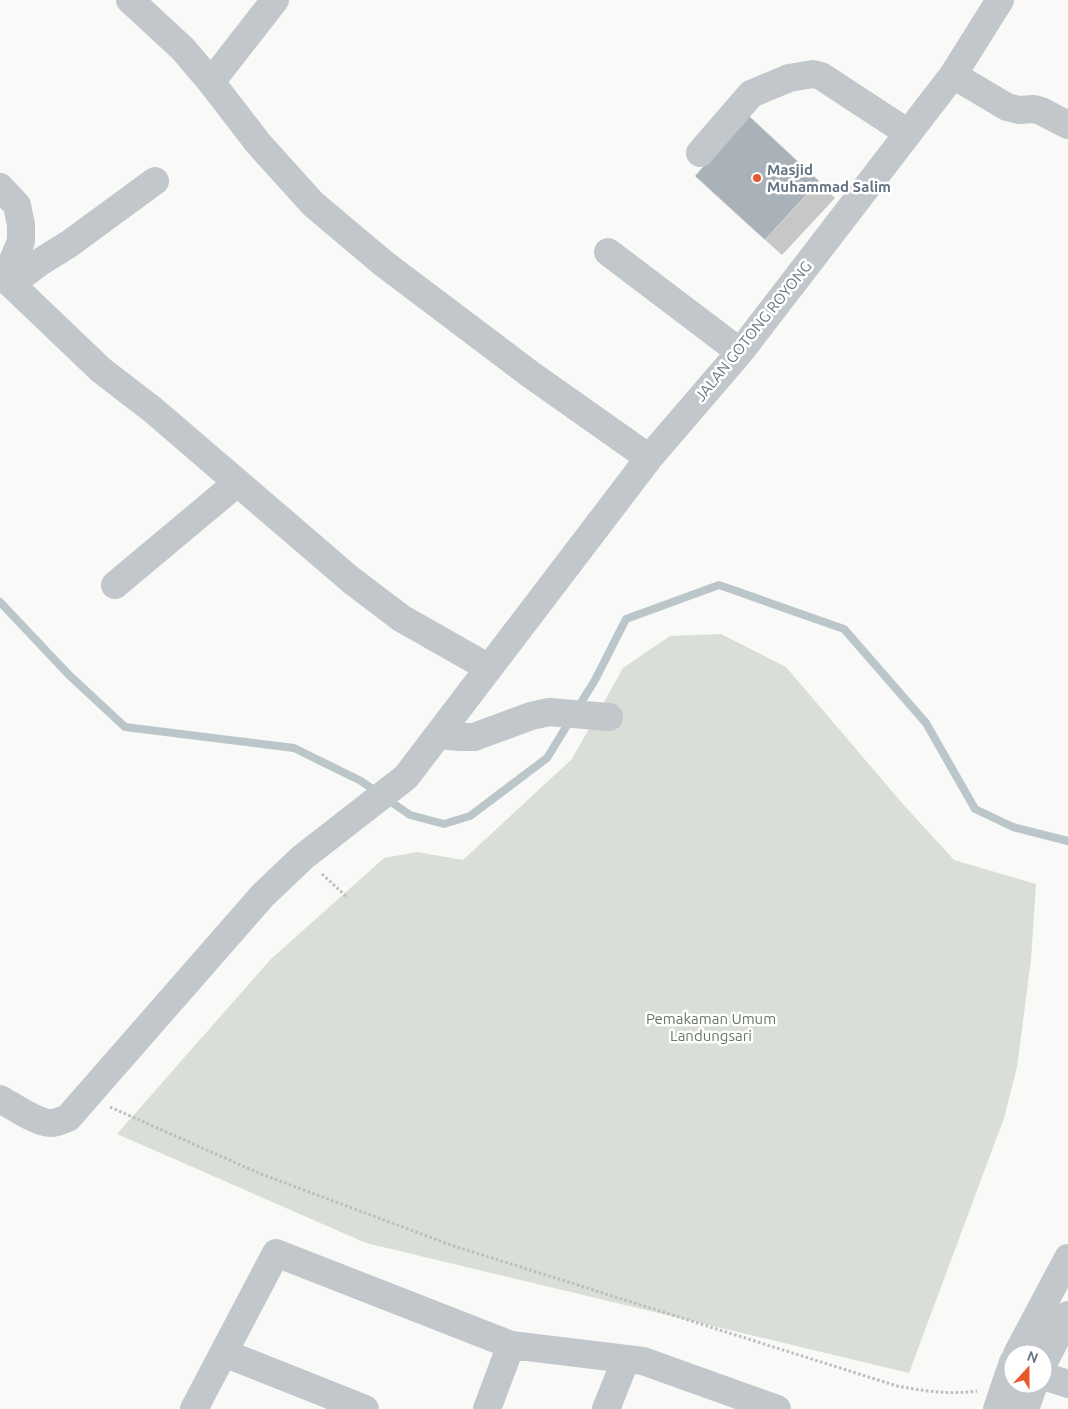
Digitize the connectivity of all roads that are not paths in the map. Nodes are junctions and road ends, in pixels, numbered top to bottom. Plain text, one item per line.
1 (130, 0) edge
2 (275, 0) edge
3 (1000, 0) edge
4 (953, 75) junction
5 (211, 82) junction
6 (1068, 125) edge
7 (908, 133) junction
8 (700, 152) dead end
9 (155, 180) dead end
10 (0, 187) edge
11 (608, 252) dead end
12 (11, 284) junction
13 (740, 352) junction
14 (649, 458) junction
15 (237, 483) junction
16 (115, 585) dead end
17 (493, 662) junction
18 (608, 717) dead end
19 (439, 735) junction
20 (0, 1099) edge
21 (1068, 1258) edge
22 (1068, 1315) edge
23 (511, 1344) junction
24 (1024, 1344) edge
25 (1053, 1344) edge
26 (224, 1353) junction
27 (626, 1359) junction
28 (1053, 1379) edge
29 (1068, 1384) edge
30 (1030, 1394) edge
31 (728, 1401) edge
32 (194, 1409) edge
33 (364, 1409) edge
34 (487, 1409) edge
35 (606, 1409) edge
36 (777, 1409) edge
37 (1024, 1409) edge

1 - 5 street
2 - 5 street
3 - 4 street, JALAN GOTONG ROYONG
4 - 6 street
4 - 7 street, JALAN GOTONG ROYONG
5 - 14 street
7 - 8 street
7 - 13 street, JALAN GOTONG ROYONG
9 - 12 street
10 - 12 street
11 - 13 street
12 - 15 street
13 - 14 street, JALAN GOTONG ROYONG
14 - 17 street, JALAN GOTONG ROYONG
15 - 16 street
15 - 17 street
17 - 19 street, JALAN GOTONG ROYONG
18 - 19 street
19 - 20 street, JALAN GOTONG ROYONG
21 - 24 street
22 - 25 street
23 - 26 street
23 - 27 street
23 - 34 street
26 - 32 street
26 - 33 street
27 - 31 street
27 - 35 street
28 - 29 street
30 - 37 street
31 - 36 street

